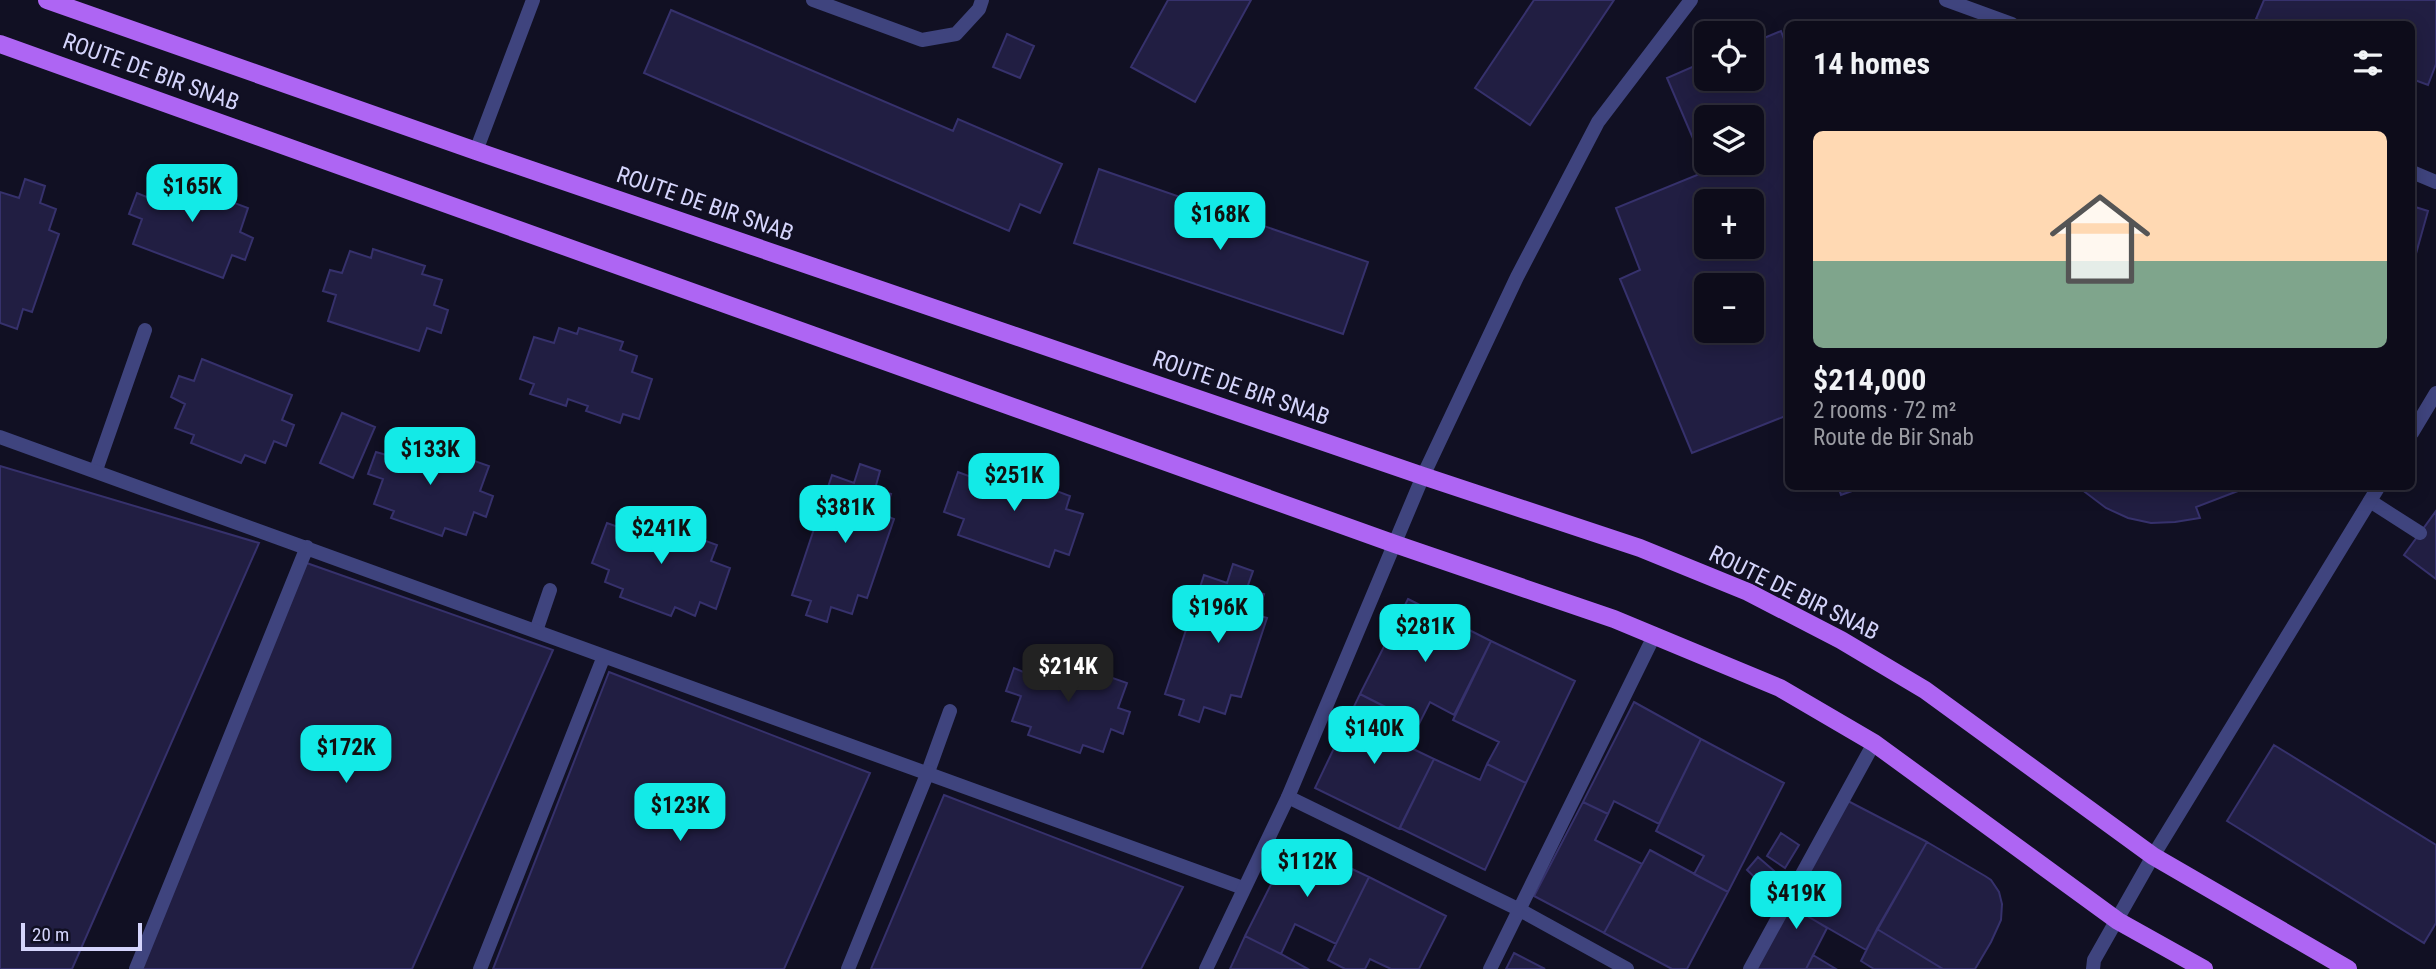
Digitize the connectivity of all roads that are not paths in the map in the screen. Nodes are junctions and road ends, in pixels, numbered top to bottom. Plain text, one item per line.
1 (47, 0) edge
2 (533, 0) edge
3 (813, 0) edge
4 (982, 0) edge
5 (1691, 0) edge
6 (1946, 0) edge
7 (2004, 21) edge
8 (0, 44) edge
9 (475, 151) junction
10 (2415, 174) edge
11 (2436, 181) edge
12 (145, 330) dead end
13 (2436, 393) edge
14 (2415, 428) edge
15 (1, 439) edge
16 (96, 470) junction
17 (1423, 476) junction
18 (2377, 490) edge
19 (2370, 501) junction
20 (2420, 533) dead end
21 (1395, 544) junction
22 (307, 547) junction
23 (550, 590) dead end
24 (536, 631) junction
25 (1654, 636) junction
26 (604, 656) junction
27 (950, 712) dead end
28 (1874, 743) junction
29 (928, 772) junction
30 (1288, 797) junction
31 (2153, 856) junction
32 (1243, 888) junction
33 (1520, 910) junction
34 (2118, 921) junction
35 (2094, 965) edge
36 (136, 969) edge
37 (481, 969) edge
38 (848, 969) edge
39 (1206, 969) edge
40 (1490, 969) edge
41 (1627, 969) edge
42 (1750, 969) edge
43 (2080, 969) edge
44 (2204, 969) edge
45 (2348, 969) edge

1 - 9 main road, ROUTE DE BIR SNAB
2 - 9 street
3 - 4 street
5 - 17 street
6 - 7 street
8 - 21 main road, ROUTE DE BIR SNAB
9 - 17 main road, ROUTE DE BIR SNAB
10 - 11 street
12 - 16 street
13 - 14 street
15 - 16 street
16 - 22 street
17 - 21 street
17 - 31 main road, ROUTE DE BIR SNAB
18 - 19 street
19 - 20 street
19 - 31 street
21 - 25 main road, ROUTE DE BIR SNAB
21 - 30 street
22 - 24 street
22 - 36 street
23 - 24 street
24 - 26 street
25 - 28 main road, ROUTE DE BIR SNAB
25 - 33 street
26 - 29 street
26 - 37 street
27 - 29 street
28 - 34 main road, ROUTE DE BIR SNAB
28 - 42 street
29 - 32 street
29 - 38 street
30 - 32 street
30 - 33 street
31 - 34 street
31 - 45 main road, ROUTE DE BIR SNAB
32 - 39 street
33 - 40 street
33 - 41 street
34 - 35 street
34 - 44 main road, ROUTE DE BIR SNAB
35 - 43 street

